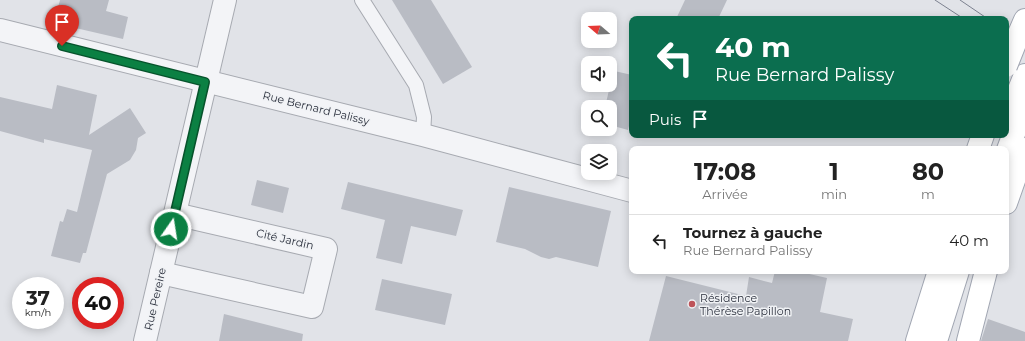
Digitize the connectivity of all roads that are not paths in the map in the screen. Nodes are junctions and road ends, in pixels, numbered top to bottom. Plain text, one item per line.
1 (225, 0) edge
2 (362, 0) edge
3 (1021, 28) edge
4 (0, 30) edge
5 (1009, 58) edge
6 (1024, 78) edge
7 (205, 82) junction
8 (1025, 104) edge
9 (1009, 115) edge
10 (423, 135) junction
11 (1009, 147) edge
12 (1025, 149) edge
13 (629, 189) edge
14 (1009, 194) edge
15 (175, 214) junction
16 (161, 273) junction
17 (938, 274) edge
18 (957, 274) edge
19 (972, 274) edge
20 (985, 274) edge
21 (145, 341) edge
22 (917, 341) edge
23 (936, 341) edge
24 (956, 341) edge
25 (968, 341) edge

1 - 7 street, Rue Pereire
2 - 10 lane
3 - 5 main road, bridge
4 - 7 street, Rue Bernard Palissy
6 - 9 main road
7 - 10 street, Rue Bernard Palissy
7 - 15 street, Rue Pereire
8 - 11 main road
10 - 13 street, Rue Bernard Palissy
12 - 14 main road
15 - 16 street, Rue Pereire
15 - 16 street, Cité Jardin
16 - 21 street, Rue Pereire
17 - 22 main road
18 - 23 main road
19 - 24 main road
20 - 25 main road

